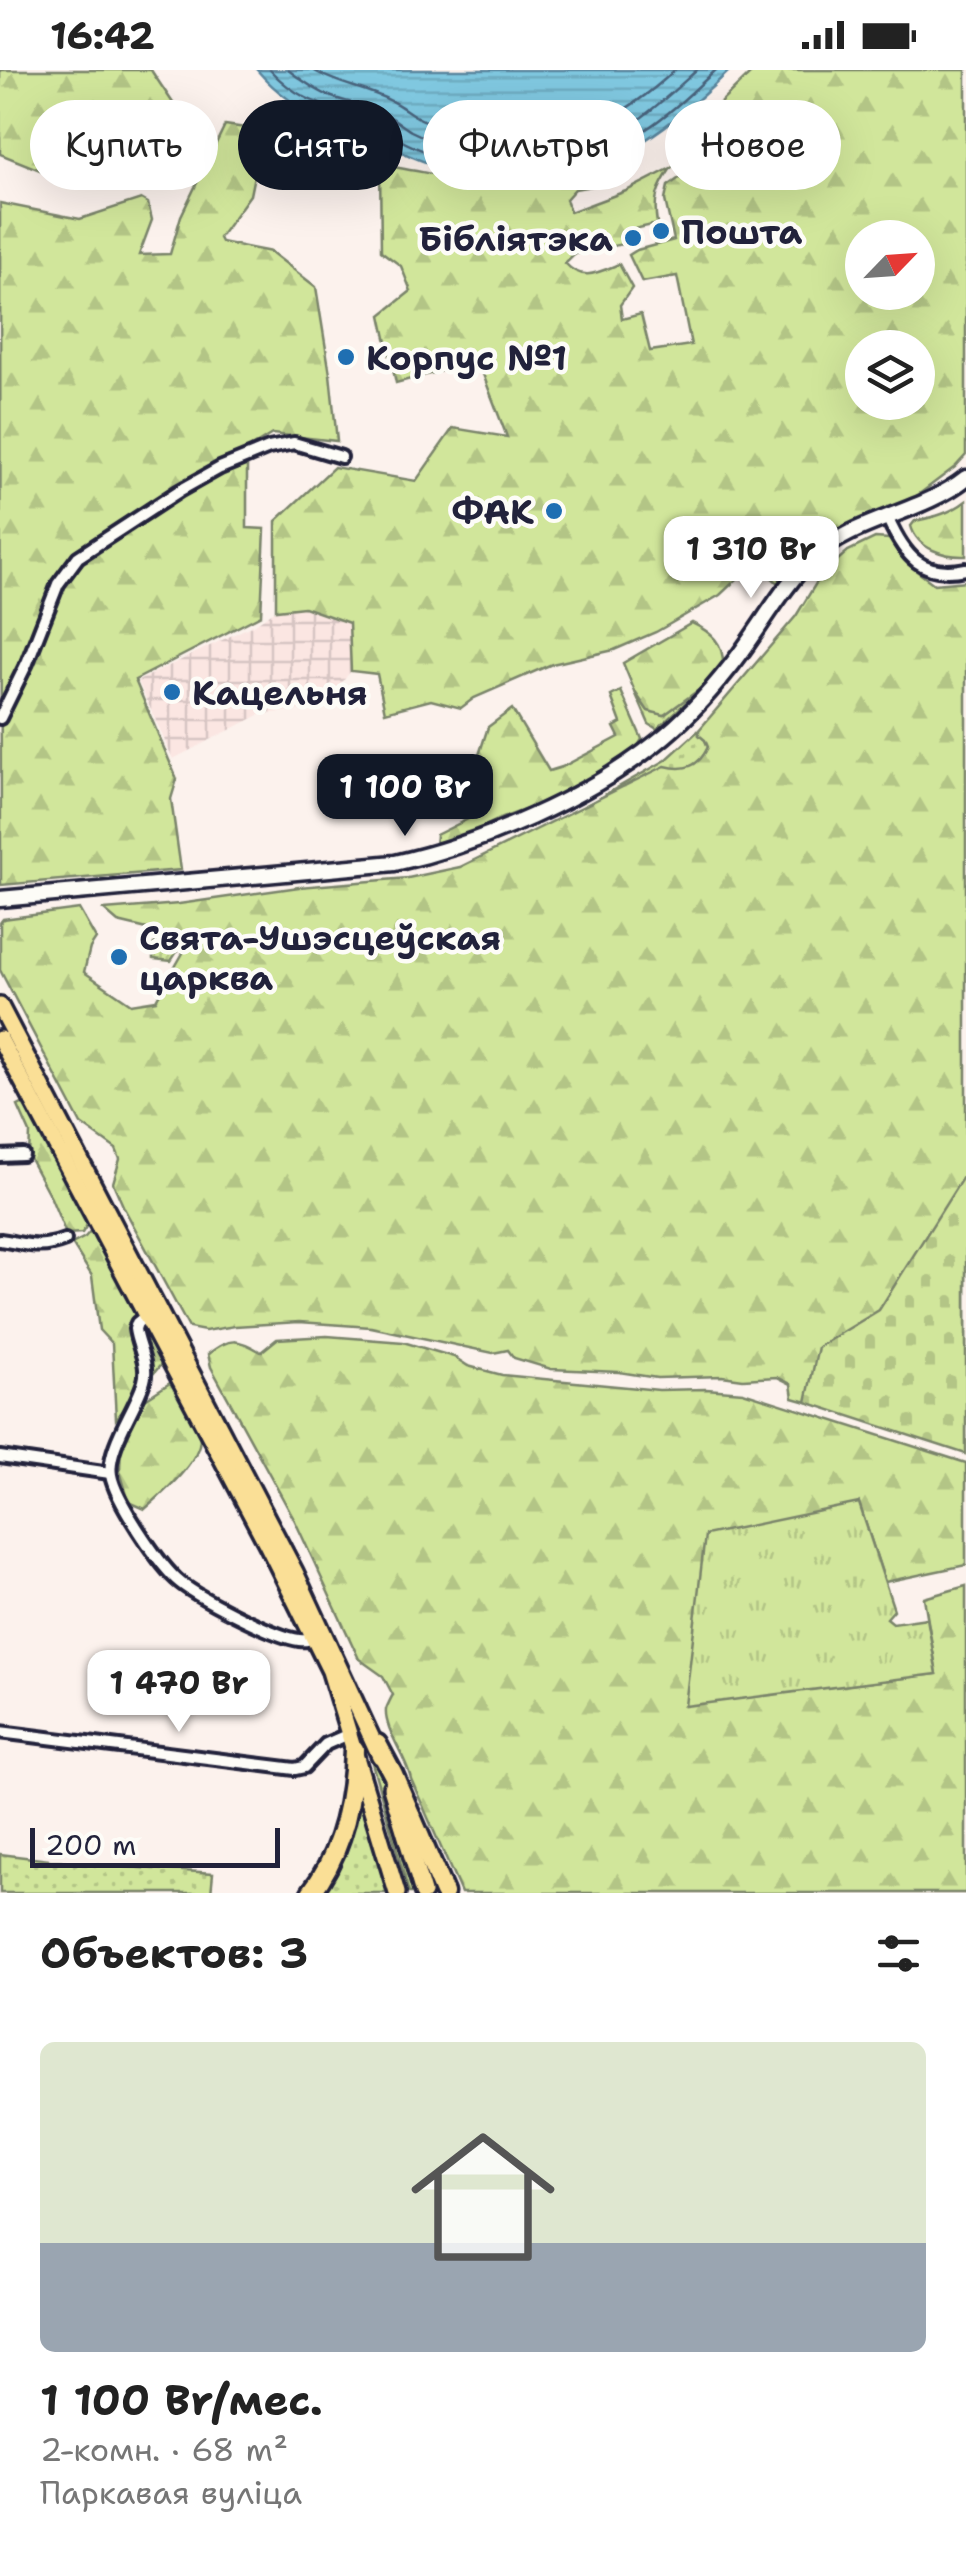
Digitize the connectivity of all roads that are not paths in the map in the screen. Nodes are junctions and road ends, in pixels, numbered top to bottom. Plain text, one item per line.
1 (341, 457) dead end
2 (966, 478) edge
3 (888, 519) junction
4 (966, 568) edge
5 (0, 718) edge
6 (0, 899) edge
7 (0, 1007) edge
8 (0, 1039) edge
9 (0, 1156) edge
10 (23, 1156) dead end
11 (0, 1240) edge
12 (65, 1240) dead end
13 (147, 1315) junction
14 (0, 1457) edge
15 (110, 1473) junction
16 (314, 1638) junction
17 (0, 1732) edge
18 (375, 1740) junction
19 (351, 1742) junction
20 (311, 1893) edge
21 (398, 1893) edge
22 (423, 1893) edge
23 (444, 1893) edge

1 - 5 street
2 - 3 street
3 - 4 street
3 - 6 street
7 - 18 main road
8 - 13 main road
9 - 10 street
11 - 12 street
13 - 15 street
13 - 16 main road
14 - 15 street
15 - 16 street
16 - 19 main road
17 - 19 street
18 - 19 main road
18 - 22 main road
18 - 23 highway
19 - 20 highway
19 - 21 main road

